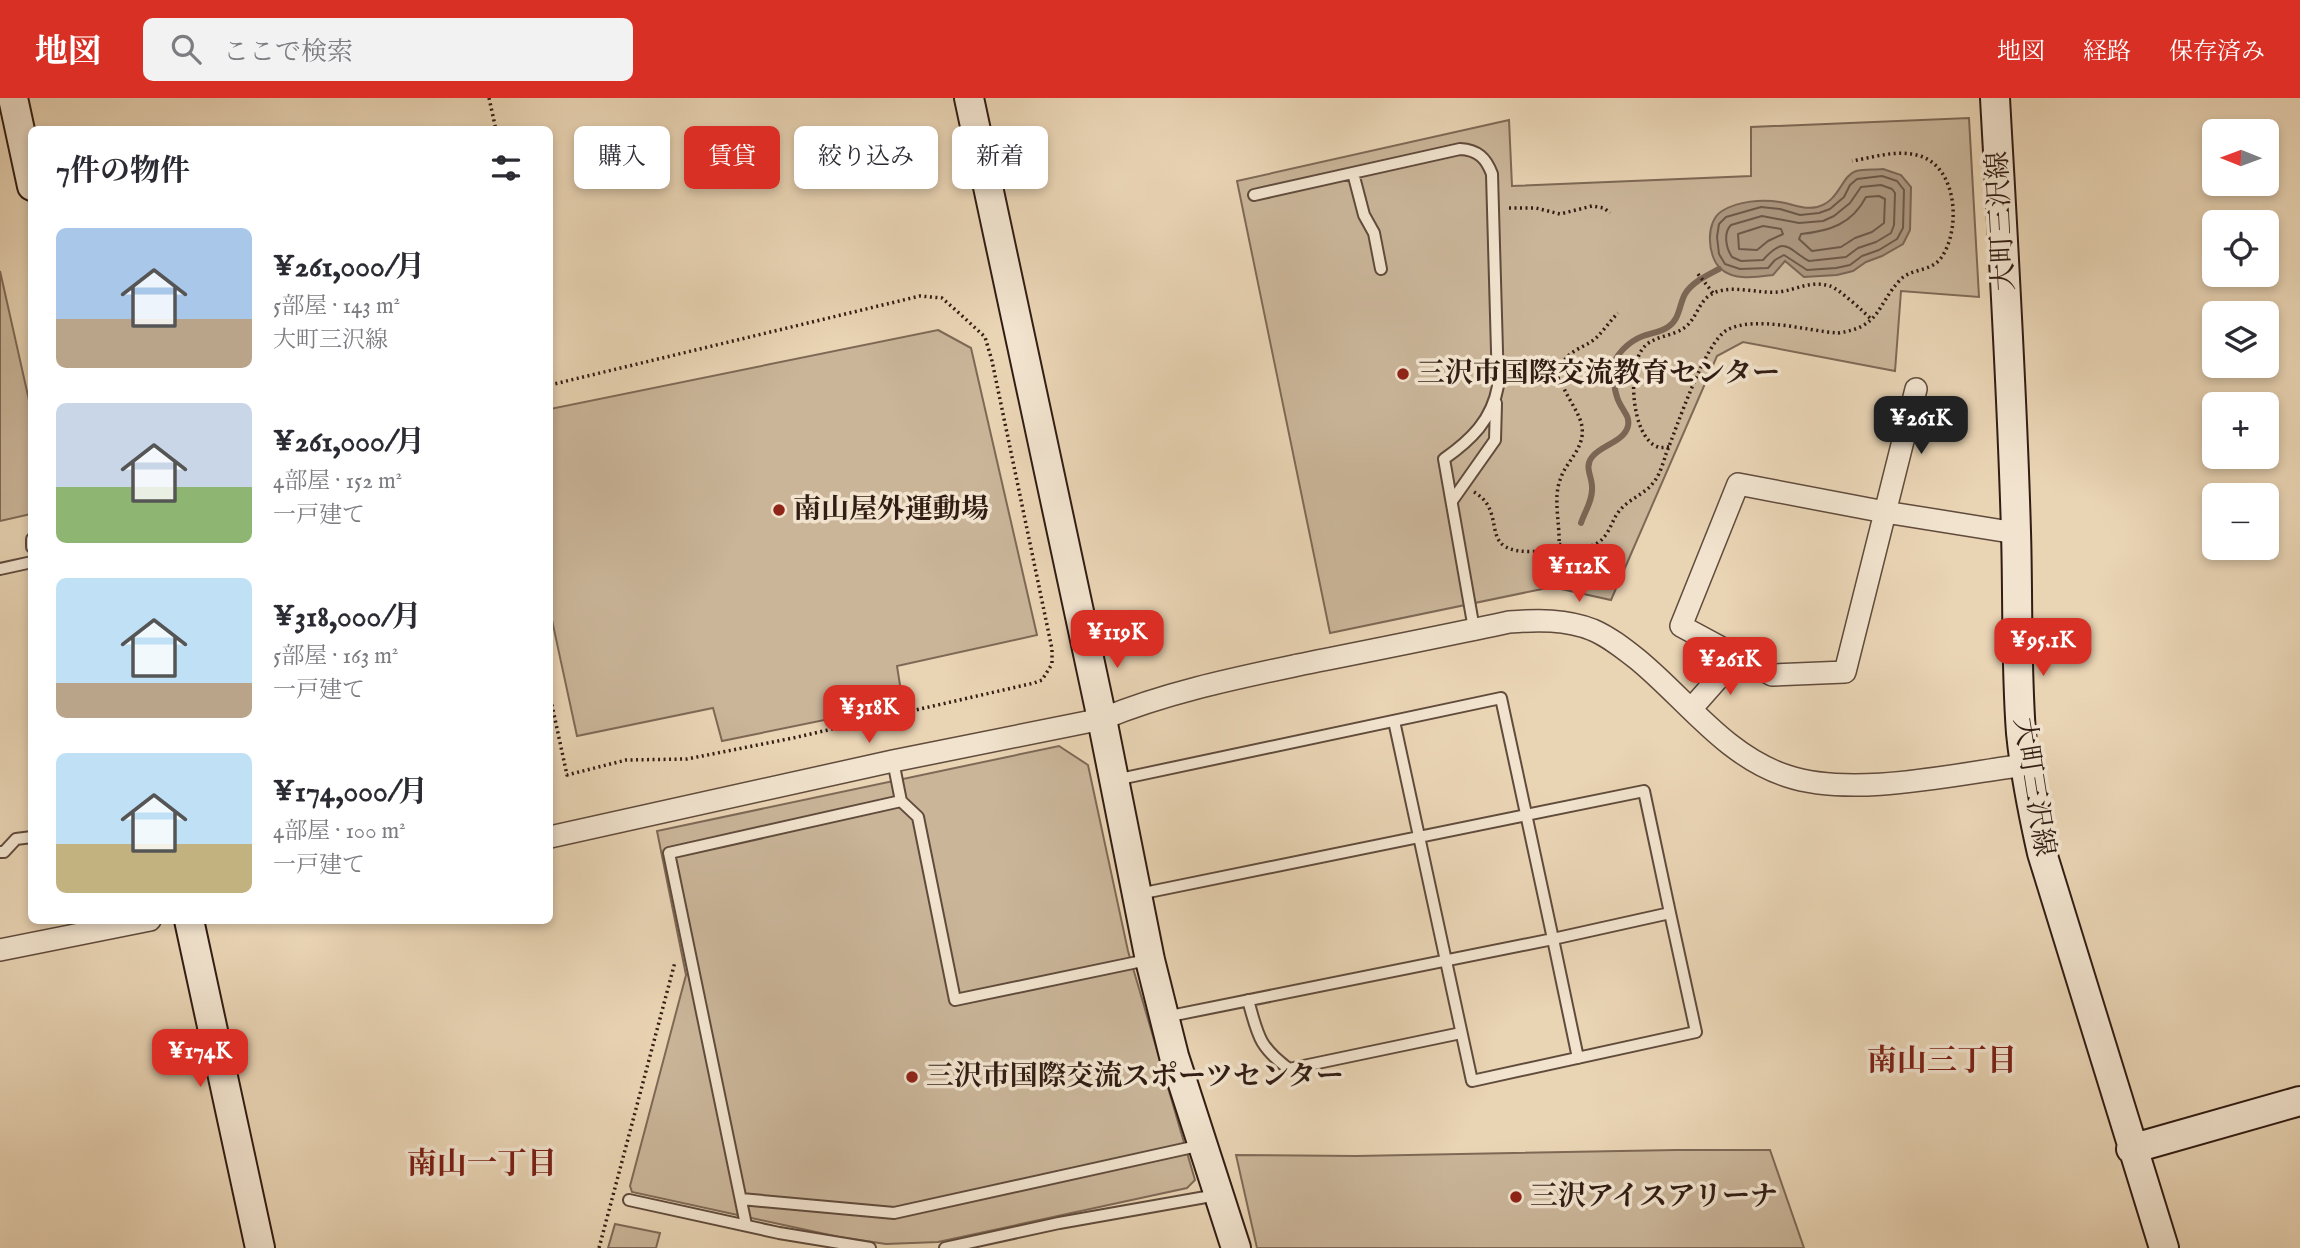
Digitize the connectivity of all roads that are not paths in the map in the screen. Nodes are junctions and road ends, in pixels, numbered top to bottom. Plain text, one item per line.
1 (13, 98) edge
2 (969, 98) edge
3 (1995, 98) edge
4 (28, 167) edge
5 (1353, 173) junction
6 (1254, 195) dead end
7 (1381, 269) dead end
8 (1916, 389) dead end
9 (1495, 400) junction
10 (1452, 501) junction
11 (1885, 512) junction
12 (2016, 533) junction
13 (28, 563) edge
14 (0, 569) edge
15 (1474, 629) junction
16 (1737, 657) junction
17 (1691, 709) junction
18 (1102, 719) junction
19 (1394, 721) junction
20 (893, 761) junction
21 (2025, 765) junction
22 (1114, 780) junction
23 (901, 801) junction
24 (1526, 817) junction
25 (553, 836) edge
26 (28, 838) edge
27 (1420, 838) junction
28 (0, 852) edge
29 (1136, 894) junction
30 (1671, 913) junction
31 (130, 924) edge
32 (190, 924) edge
33 (1553, 939) junction
34 (0, 950) edge
35 (1150, 960) junction
36 (1446, 960) junction
37 (1248, 1000) junction
38 (1165, 1017) junction
39 (1461, 1033) junction
40 (1578, 1058) junction
41 (2300, 1101) edge
42 (1203, 1145) junction
43 (2131, 1149) junction
44 (1219, 1195) junction
45 (629, 1199) dead end
46 (741, 1199) junction
47 (746, 1225) junction
48 (260, 1248) edge
49 (870, 1248) edge
50 (945, 1248) edge
51 (1236, 1248) edge
52 (2164, 1248) edge

1 - 4 street
2 - 18 street
3 - 12 street, 大町三沢線
5 - 6 lane
5 - 7 lane
5 - 9 lane
8 - 11 street
9 - 10 lane
9 - 10 lane
10 - 15 lane
11 - 12 street
11 - 16 street
11 - 16 street
12 - 21 street, 大町三沢線
13 - 14 lane
15 - 17 street
15 - 18 street
16 - 17 street
17 - 21 street
18 - 20 street
18 - 22 street
19 - 22 lane
19 - 24 lane
19 - 27 lane
20 - 23 lane
20 - 25 street
21 - 43 street, 大町三沢線
22 - 29 street
23 - 35 lane
23 - 46 lane
24 - 27 lane
24 - 30 lane
24 - 33 lane
26 - 28 lane
27 - 29 lane
27 - 36 lane
29 - 35 street
30 - 33 lane
30 - 40 lane
31 - 34 street
32 - 48 street
33 - 36 lane
33 - 40 lane
35 - 38 street
36 - 37 lane
36 - 39 lane
37 - 38 lane
37 - 39 lane
38 - 42 street
39 - 40 lane
41 - 43 street
42 - 44 street
42 - 46 lane
43 - 52 street, 大町三沢線
44 - 50 lane
44 - 51 street
45 - 47 lane
46 - 47 lane
47 - 49 lane

